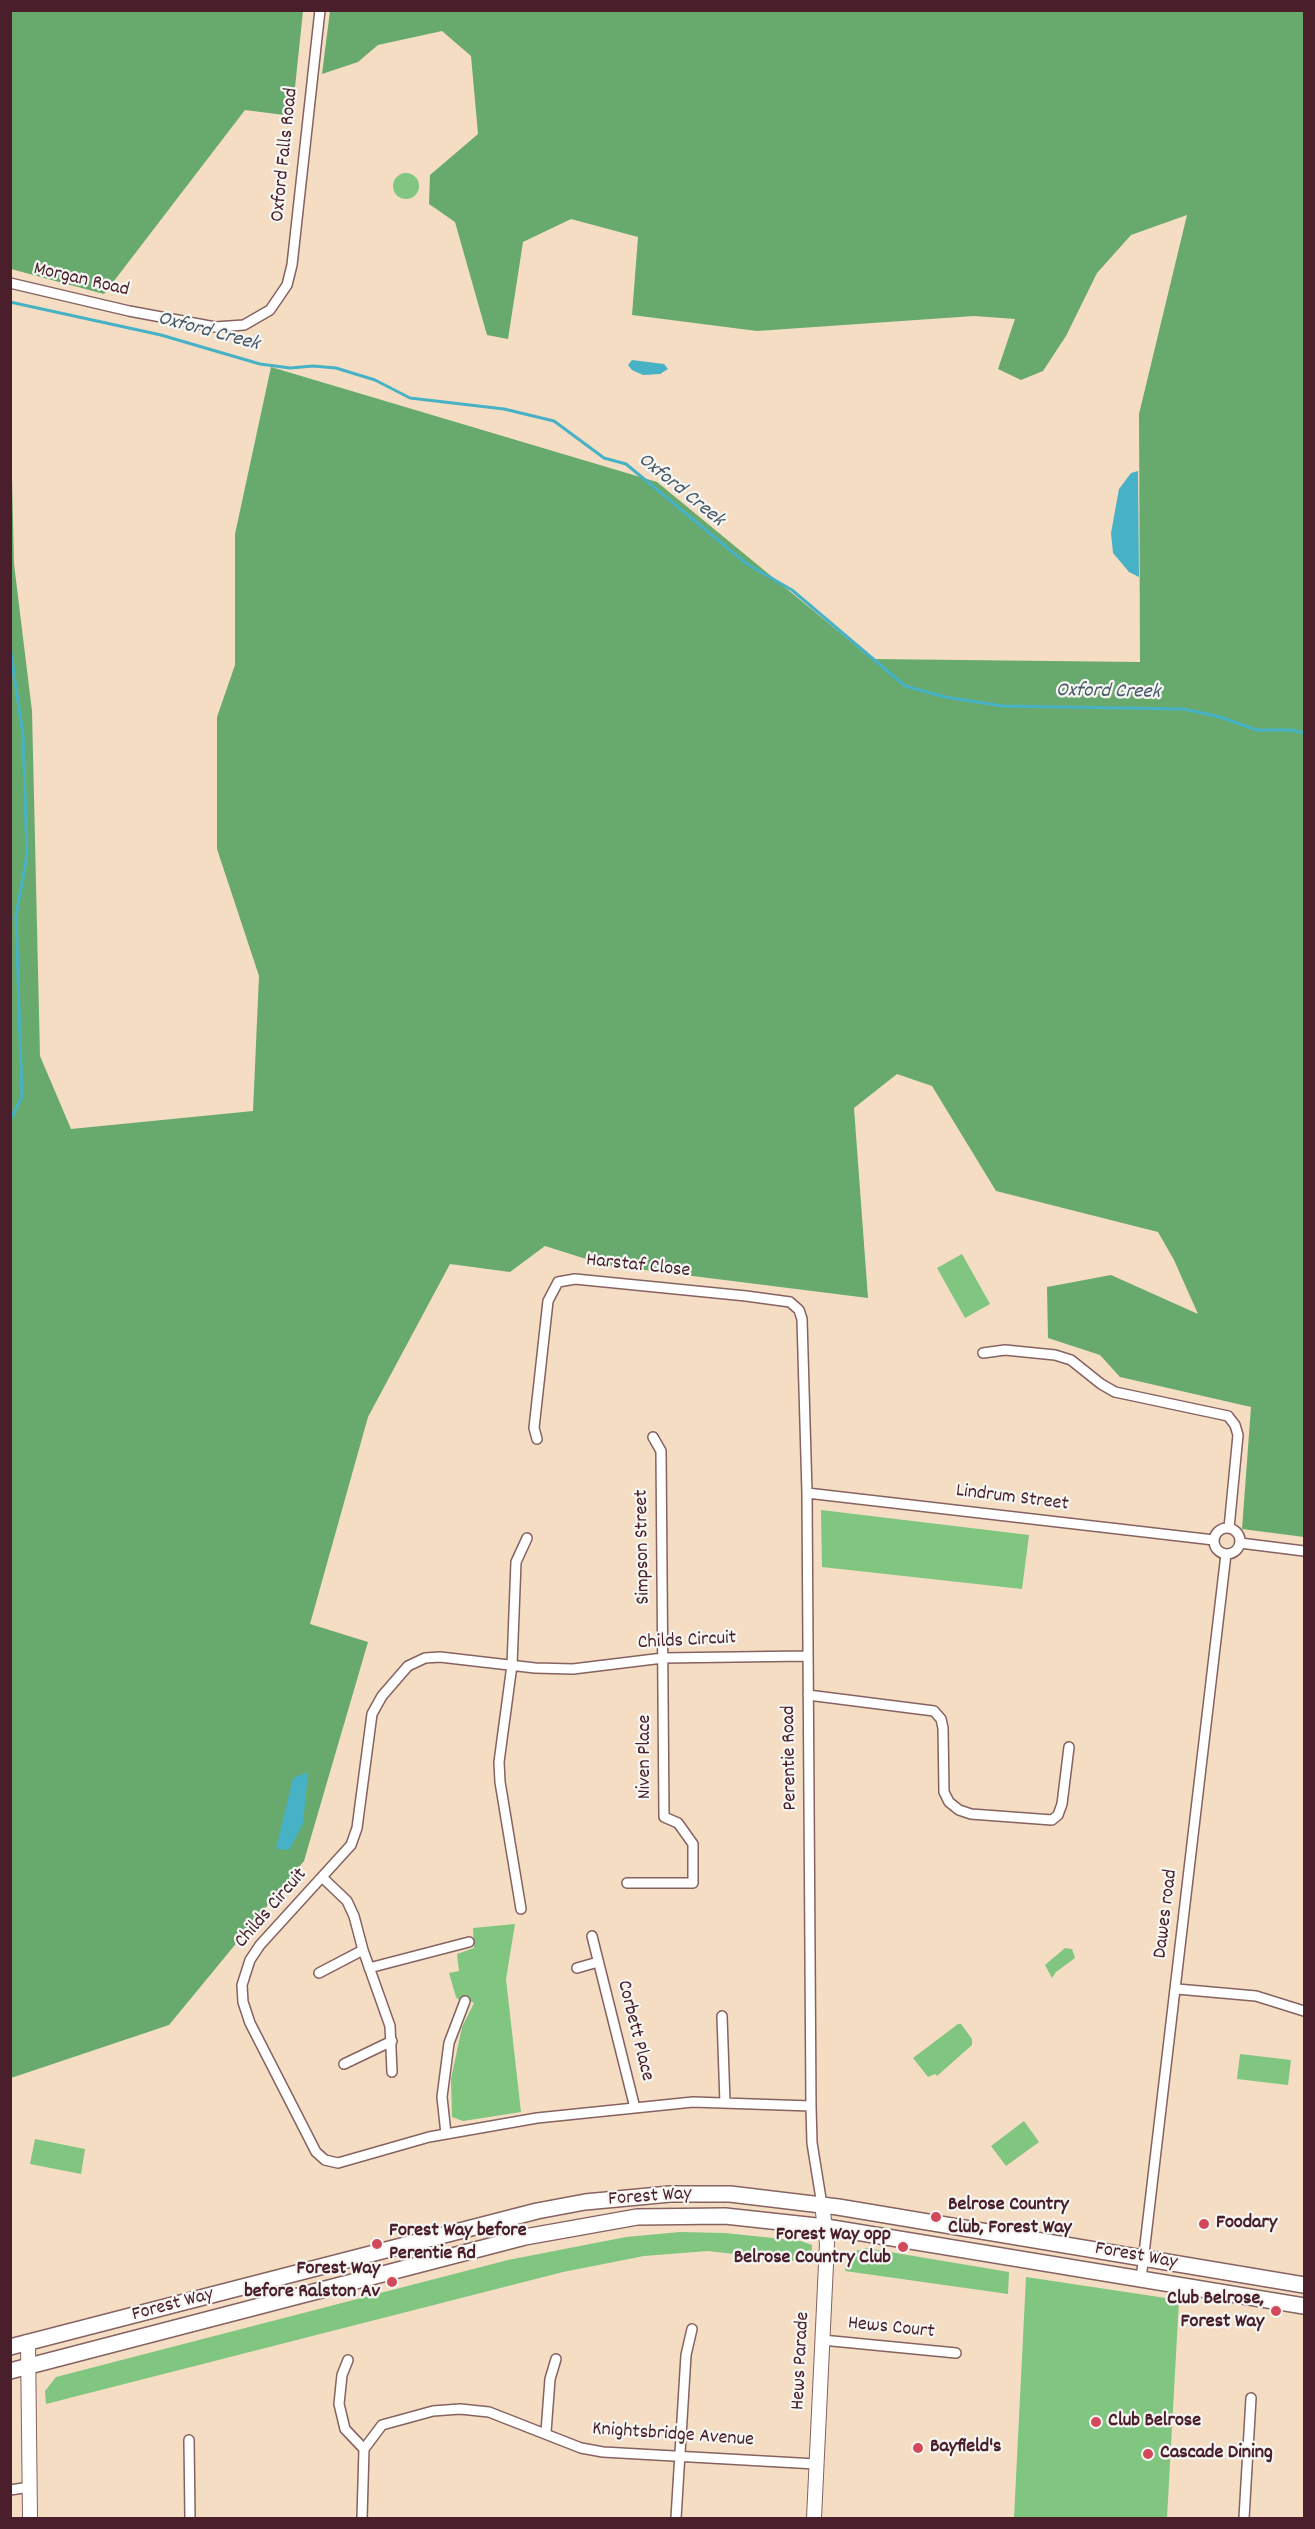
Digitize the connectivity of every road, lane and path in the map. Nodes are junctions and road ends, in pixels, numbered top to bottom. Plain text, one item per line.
1 (320, 10) edge
2 (10, 283) edge
3 (278, 302) joint
4 (799, 1310) joint
5 (983, 1353) dead end
6 (653, 1437) dead end
7 (537, 1439) dead end
8 (807, 1493) junction
9 (1229, 1528) junction
10 (527, 1538) dead end
11 (1214, 1540) junction
12 (1240, 1543) junction
13 (1305, 1551) edge
14 (1226, 1554) junction
15 (807, 1656) junction
16 (663, 1658) junction
17 (512, 1665) junction
18 (808, 1695) junction
19 (1069, 1747) dead end
20 (323, 1878) junction
21 (627, 1884) dead end
22 (520, 1909) dead end
23 (592, 1936) dead end
24 (469, 1942) dead end
25 (363, 1950) junction
26 (598, 1962) junction
27 (369, 1968) junction
28 (577, 1968) dead end
29 (319, 1973) dead end
30 (1177, 1989) junction
31 (465, 2001) dead end
32 (1305, 2011) edge
33 (723, 2016) dead end
34 (392, 2041) junction
35 (344, 2064) dead end
36 (392, 2072) dead end
37 (725, 2103) junction
38 (811, 2106) junction
39 (635, 2108) junction
40 (446, 2134) junction
41 (822, 2205) junction
42 (826, 2227) junction
43 (1144, 2258) junction
44 (1141, 2279) junction
45 (1305, 2285) edge
46 (1305, 2306) edge
47 (692, 2329) dead end
48 (822, 2340) junction
49 (28, 2342) junction
50 (10, 2347) edge
51 (956, 2353) dead end
52 (556, 2359) dead end
53 (348, 2360) dead end
54 (29, 2366) junction
55 (10, 2371) edge
56 (1251, 2398) dead end
57 (546, 2432) junction
58 (189, 2440) dead end
59 (364, 2449) junction
60 (680, 2457) junction
61 (816, 2464) junction
62 (30, 2487) junction
63 (10, 2490) edge
64 (30, 2518) edge
65 (190, 2518) edge
66 (362, 2518) edge
67 (676, 2518) edge
68 (814, 2518) edge
69 (1244, 2518) edge

1 - 3 street, Oxford Falls Road
2 - 3 street, Morgan Road
4 - 7 street, Harstaf Close
4 - 8 street, Perentie Road
5 - 9 street
6 - 16 street, Simpson Street
8 - 11 street, Lindrum Street
8 - 15 street, Perentie Road
9 - 11 street
9 - 12 street
10 - 17 street
11 - 14 street
12 - 13 street
12 - 14 street
14 - 30 street, Dawes road
15 - 16 street, Childs Circuit
15 - 18 street, Perentie Road
16 - 17 street, Childs Circuit
16 - 21 street, Niven Place
17 - 20 street, Childs Circuit
17 - 22 street
18 - 19 street
18 - 38 street, Perentie Road
20 - 25 street
20 - 40 street, Childs Circuit
23 - 26 street, Corbett Place
24 - 27 street
25 - 27 street
25 - 29 street
26 - 28 street, Corbett Place
26 - 39 street, Corbett Place
27 - 34 street
30 - 32 street
30 - 43 street, Dawes road
31 - 40 street
33 - 37 street
34 - 35 street
34 - 36 street
37 - 38 street, Childs Circuit
37 - 39 street, Childs Circuit
38 - 41 street, Perentie Road
39 - 40 street, Childs Circuit
41 - 42 street, Hews Parade
41 - 43 main road, Forest Way
41 - 49 main road, Forest Way
42 - 44 main road, Forest Way
42 - 48 street, Hews Parade
42 - 54 main road, Forest Way
43 - 44 street, Dawes road
43 - 45 main road, Forest Way
44 - 46 main road, Forest Way
47 - 60 street
48 - 51 street, Hews Court
48 - 61 street, Hews Parade
49 - 50 main road, Forest Way
49 - 54 street
52 - 57 street
53 - 59 street
54 - 55 main road, Forest Way
54 - 62 street
56 - 69 street
57 - 59 street, Knightsbridge Avenue
57 - 60 street, Knightsbridge Avenue
58 - 65 street
59 - 66 street
60 - 61 street, Knightsbridge Avenue
60 - 67 street
61 - 68 street, Hews Parade
62 - 63 street
62 - 64 street

